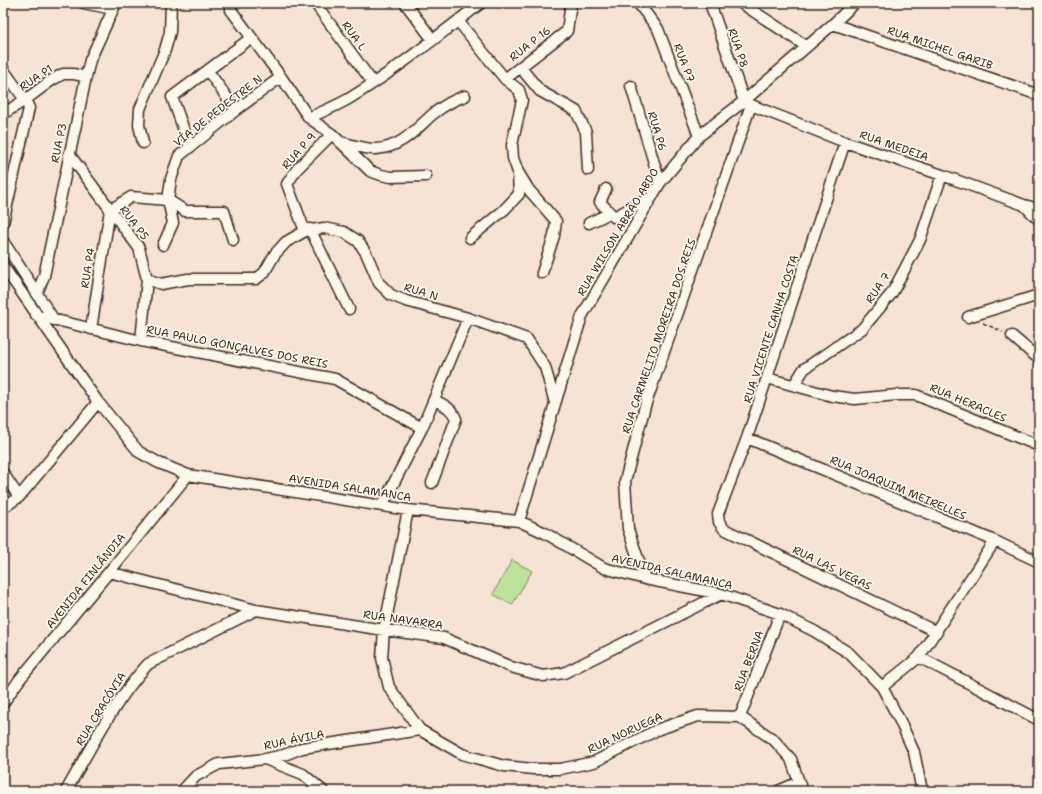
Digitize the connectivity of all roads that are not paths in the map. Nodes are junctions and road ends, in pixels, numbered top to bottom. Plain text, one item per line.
1 (83, 3) edge
2 (171, 3) edge
3 (315, 3) edge
4 (405, 3) edge
5 (481, 3) edge
6 (571, 3) edge
7 (638, 3) edge
8 (710, 3) edge
9 (742, 3) edge
10 (855, 3) edge
11 (115, 6) edge
12 (231, 7) edge
13 (458, 21) junction
14 (833, 24) junction
15 (251, 38) junction
16 (433, 40) junction
17 (806, 46) junction
18 (520, 67) junction
19 (3, 69) edge
20 (208, 71) junction
21 (86, 77) junction
22 (281, 77) junction
23 (505, 79) junction
24 (373, 83) junction
25 (631, 86) dead end
26 (465, 96) dead end
27 (1039, 96) edge
28 (25, 100) junction
29 (748, 103) junction
30 (236, 110) junction
31 (3, 114) edge
32 (309, 118) junction
33 (332, 134) junction
34 (699, 136) junction
35 (340, 142) junction
36 (845, 142) junction
37 (143, 143) dead end
38 (190, 147) junction
39 (69, 154) junction
40 (588, 170) dead end
41 (518, 172) junction
42 (942, 175) junction
43 (426, 176) dead end
44 (660, 183) junction
45 (606, 189) dead end
46 (652, 197) junction
47 (168, 200) junction
48 (1024, 205) junction
49 (1039, 209) edge
50 (110, 210) junction
51 (610, 213) junction
52 (1039, 220) edge
53 (588, 223) dead end
54 (3, 224) edge
55 (308, 230) junction
56 (470, 238) dead end
57 (233, 240) dead end
58 (3, 241) edge
59 (163, 245) dead end
60 (3, 266) edge
61 (542, 273) dead end
62 (147, 279) junction
63 (37, 293) junction
64 (1039, 295) edge
65 (348, 309) dead end
66 (36, 315) junction
67 (968, 317) dead end
68 (468, 318) junction
69 (54, 320) junction
70 (91, 329) junction
71 (1012, 336) road end
72 (141, 341) junction
73 (1039, 359) edge
74 (767, 378) junction
75 (794, 385) junction
76 (434, 400) junction
77 (98, 402) junction
78 (555, 403) junction
79 (422, 428) junction
80 (747, 438) junction
81 (1039, 446) edge
82 (3, 473) edge
83 (188, 475) junction
84 (432, 483) dead end
85 (19, 497) junction
86 (382, 506) junction
87 (3, 508) edge
88 (408, 510) junction
89 (519, 521) junction
90 (719, 522) joint
91 (995, 541) junction
92 (1039, 562) edge
93 (109, 572) junction
94 (645, 579) junction
95 (721, 594) junction
96 (256, 610) junction
97 (780, 614) junction
98 (384, 630) junction
99 (937, 632) junction
100 (919, 657) junction
101 (882, 687) junction
102 (3, 703) edge
103 (740, 717) junction
104 (1039, 720) edge
105 (420, 730) junction
106 (265, 759) junction
107 (801, 787) edge
108 (66, 791) edge
109 (182, 791) edge
110 (323, 791) edge
111 (778, 791) edge
112 (922, 791) edge

1 - 11 street
2 - 37 street
3 - 24 street, RUA L
4 - 16 street
5 - 13 street
6 - 18 street, RUA P 16
7 - 34 street, RUA P7
8 - 29 street, RUA P8
9 - 17 street
10 - 14 street, RUA WILSON ABRÃO ABDO
11 - 21 street, RUA P3
12 - 15 street
13 - 16 street
13 - 23 street
14 - 17 street, RUA WILSON ABRÃO ABDO
14 - 27 street, RUA MICHEL GARIB
15 - 20 street
15 - 22 street
16 - 24 street
17 - 29 street, RUA WILSON ABRÃO ABDO
18 - 23 street, RUA P 16
18 - 40 street
19 - 28 street
20 - 30 street
20 - 38 street
21 - 28 street, RUA P1
21 - 39 street, RUA P3
22 - 30 street, VÍA DE PEDESTRE N
22 - 32 street
23 - 41 street
24 - 32 street
25 - 44 street, RUA P6
26 - 35 street
28 - 31 street, RUA P1
28 - 54 street
29 - 34 street, RUA WILSON ABRÃO ABDO
29 - 36 street, RUA MEDEIA
29 - 94 street, RUA CARMELITO MOREIRA DOS REIS
30 - 38 street, VÍA DE PEDESTRE N
32 - 33 street
33 - 35 street
33 - 55 street, RUA P 9
34 - 44 street, RUA WILSON ABRÃO ABDO
35 - 43 street
36 - 42 street, RUA MEDEIA
36 - 74 street, RUA VICENTE CANHA COSTA
38 - 47 street, VÍA DE PEDESTRE N
39 - 50 street, RUA P5
39 - 63 street, RUA P3
41 - 56 street
41 - 61 street
42 - 48 street, RUA MEDEIA
42 - 75 street, RUA 7
44 - 46 street, RUA WILSON ABRÃO ABDO
45 - 51 street
46 - 51 street
46 - 78 street, RUA WILSON ABRÃO ABDO
47 - 50 street
47 - 57 street
47 - 59 street
48 - 49 street, RUA MEDEIA
48 - 52 street
50 - 62 street, RUA P5
50 - 70 street, RUA P4
51 - 53 street
55 - 62 street, RUA N
55 - 65 street, RUA P 9
55 - 68 street, RUA N
58 - 63 street
60 - 66 street, AVENIDA SALAMANCA
62 - 72 street, RUA P5
63 - 69 street
64 - 67 street
66 - 69 street, RUA PAULO GONÇALVES DOS REIS
66 - 77 street, AVENIDA SALAMANCA
68 - 76 street
68 - 78 street, RUA N
69 - 70 street, RUA PAULO GONÇALVES DOS REIS
70 - 72 street, RUA PAULO GONÇALVES DOS REIS
71 - 73 street
72 - 79 street, RUA PAULO GONÇALVES DOS REIS
74 - 75 street, RUA HERACLES
74 - 80 street, RUA VICENTE CANHA COSTA
75 - 81 street, RUA HERACLES
76 - 79 street
76 - 84 street
77 - 83 street, AVENIDA SALAMANCA
77 - 85 street
78 - 89 street, RUA WILSON ABRÃO ABDO
79 - 86 street
80 - 90 street, RUA VICENTE CANHA COSTA
80 - 91 street, RUA JOAQUIM MEIRELLES
82 - 85 street
83 - 86 street, AVENIDA SALAMANCA
83 - 93 street, AVENIDA FINLÂNDIA
85 - 87 street
86 - 88 street, AVENIDA SALAMANCA
88 - 89 street, AVENIDA SALAMANCA
88 - 98 street, RUA NORUEGA
89 - 94 street, AVENIDA SALAMANCA
90 - 99 street, RUA LAS VEGAS
91 - 92 street, RUA JOAQUIM MEIRELLES
91 - 99 street
93 - 96 street, RUA NAVARRA
93 - 102 street, AVENIDA FINLÂNDIA
94 - 95 street, AVENIDA SALAMANCA
95 - 97 street, AVENIDA SALAMANCA
95 - 98 street, RUA NAVARRA
96 - 98 street, RUA NAVARRA
96 - 108 street, RUA CRACÓVIA
97 - 101 street, AVENIDA SALAMANCA
97 - 103 street, RUA BERNA
98 - 105 street, RUA NORUEGA
99 - 100 street
100 - 101 street
100 - 104 street
101 - 112 street, AVENIDA SALAMANCA
103 - 105 street, RUA NORUEGA
103 - 107 street
105 - 106 street, RUA ÁVILA
106 - 109 street, RUA ÁVILA
106 - 110 street
107 - 111 street

